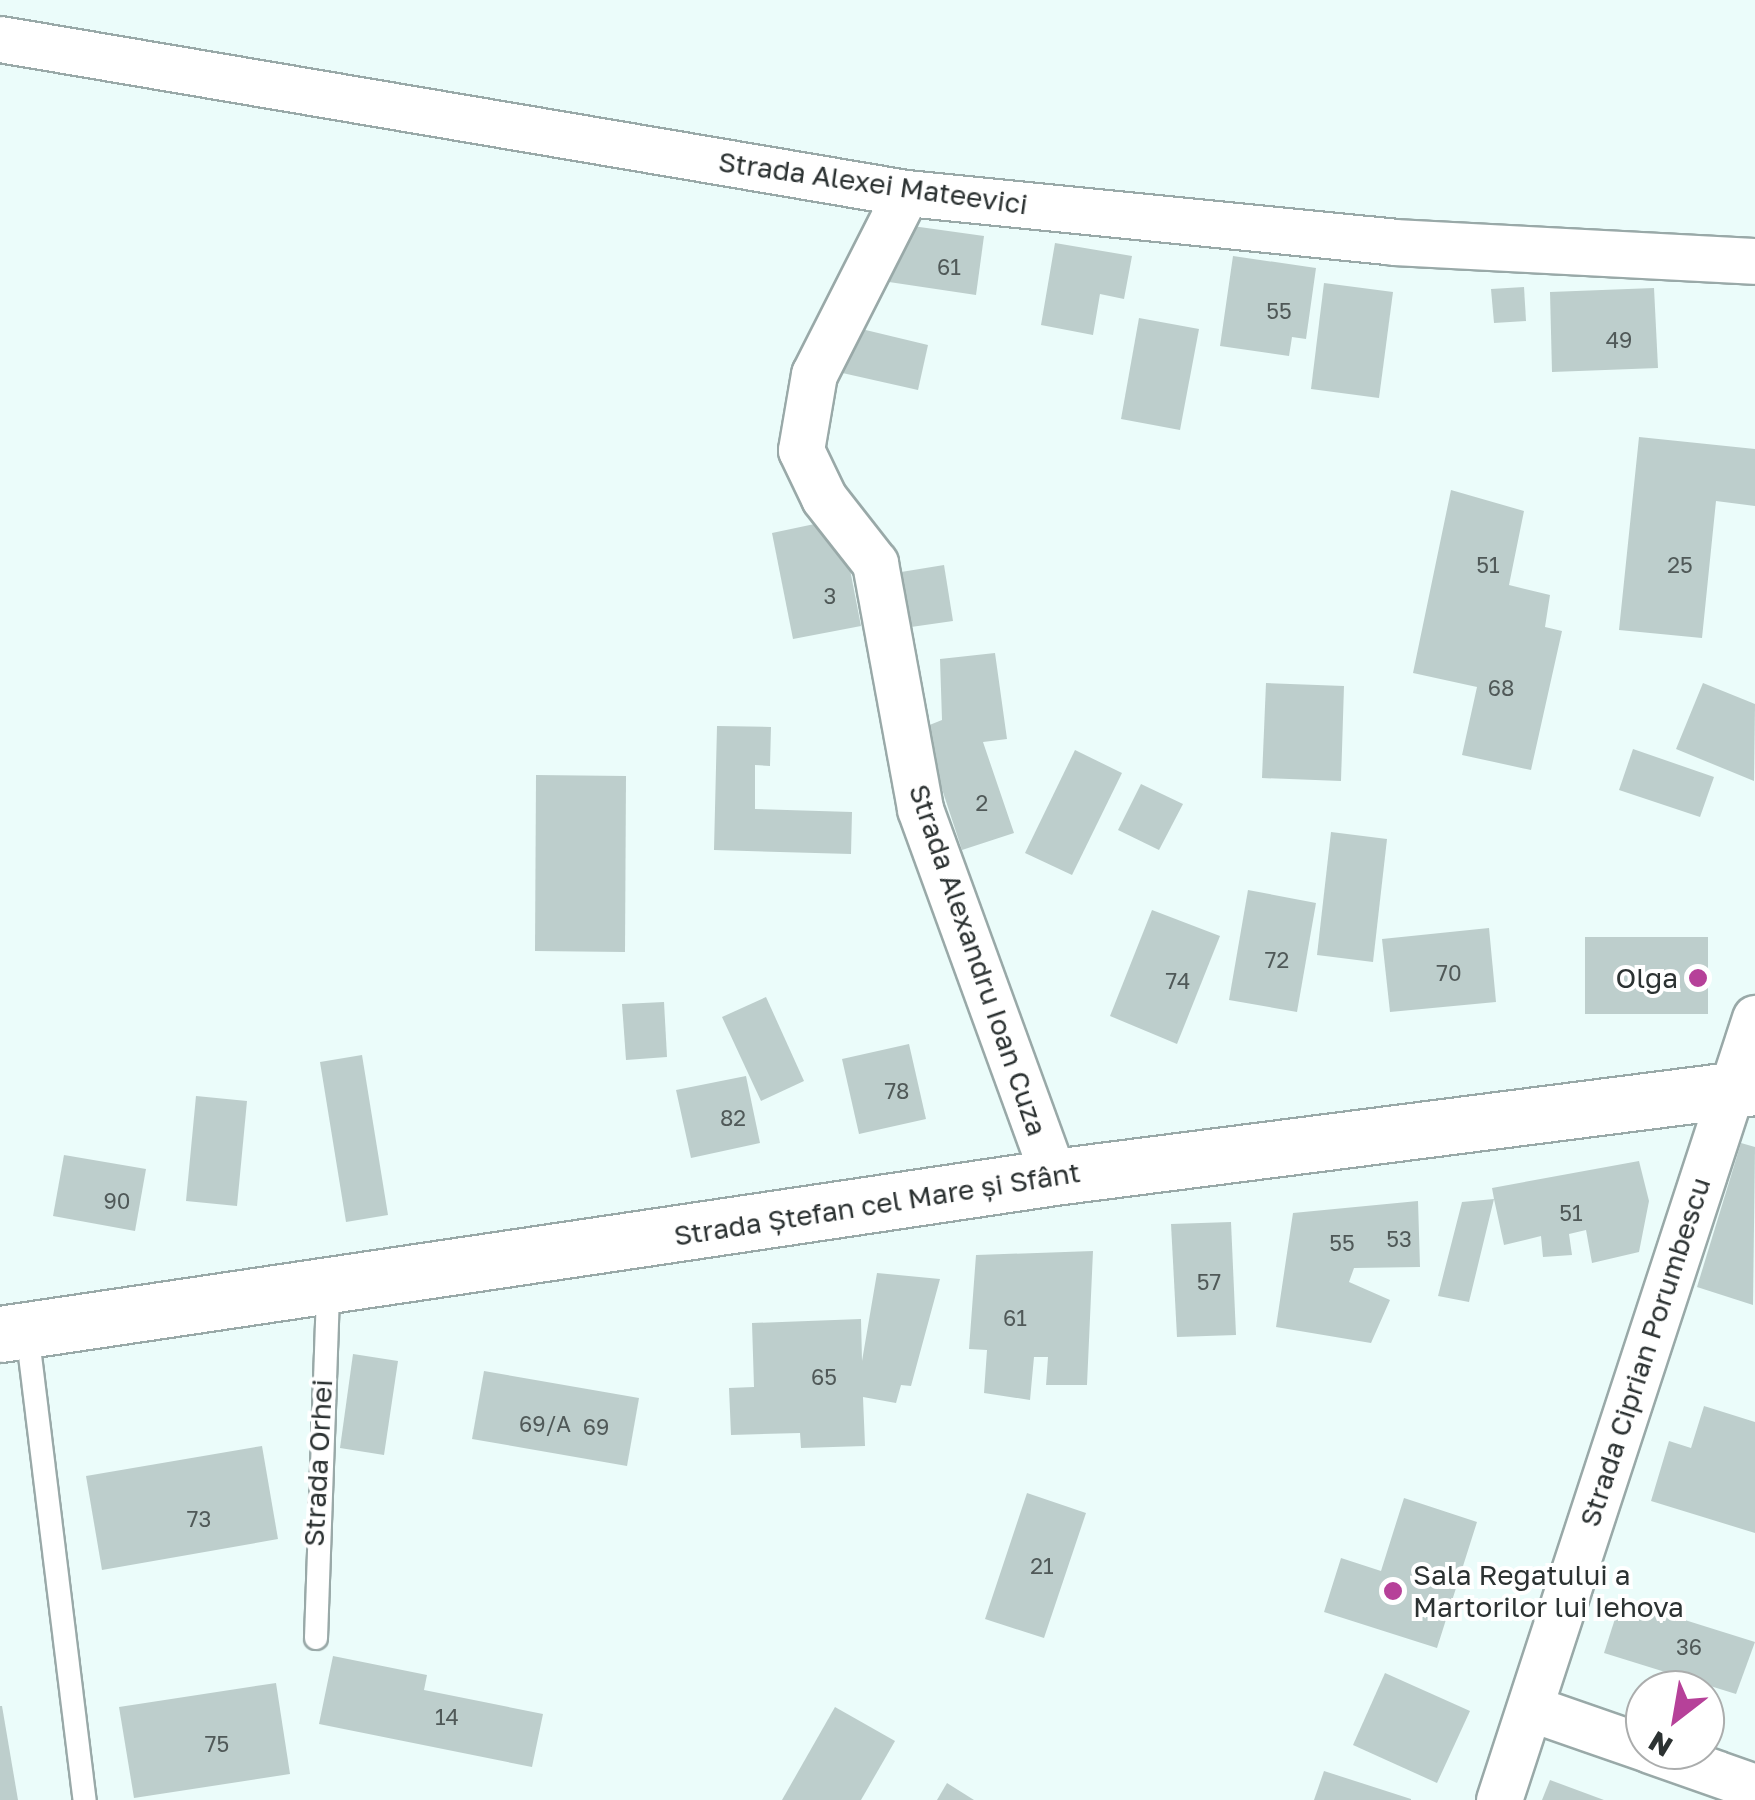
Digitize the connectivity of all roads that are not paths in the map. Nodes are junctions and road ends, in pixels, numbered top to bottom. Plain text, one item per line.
1 (0, 39) edge
2 (906, 193) junction
3 (1755, 261) edge
4 (1755, 1018) edge
5 (1744, 1086) edge
6 (1054, 1177) junction
7 (328, 1289) junction
8 (13, 1332) edge
9 (316, 1638) dead end
10 (1530, 1708) junction
11 (1625, 1741) edge
12 (1707, 1770) edge
13 (1755, 1787) edge
14 (84, 1800) edge
15 (1499, 1800) edge

1 - 2 street, Strada Alexei Mateevici
2 - 3 street, Strada Alexei Mateevici
2 - 6 street, Strada Alexandru Ioan Cuza
4 - 5 street, Strada Ciprian Porumbescu
5 - 6 main road, Strada Ștefan cel Mare și Sfânt
5 - 10 street, Strada Ciprian Porumbescu
6 - 7 main road, Strada Ștefan cel Mare și Sfânt
7 - 8 main road, Strada Ștefan cel Mare și Sfânt
7 - 9 lane, Strada Orhei
8 - 14 lane
10 - 11 street
10 - 15 street, Strada Ciprian Porumbescu
12 - 13 street

